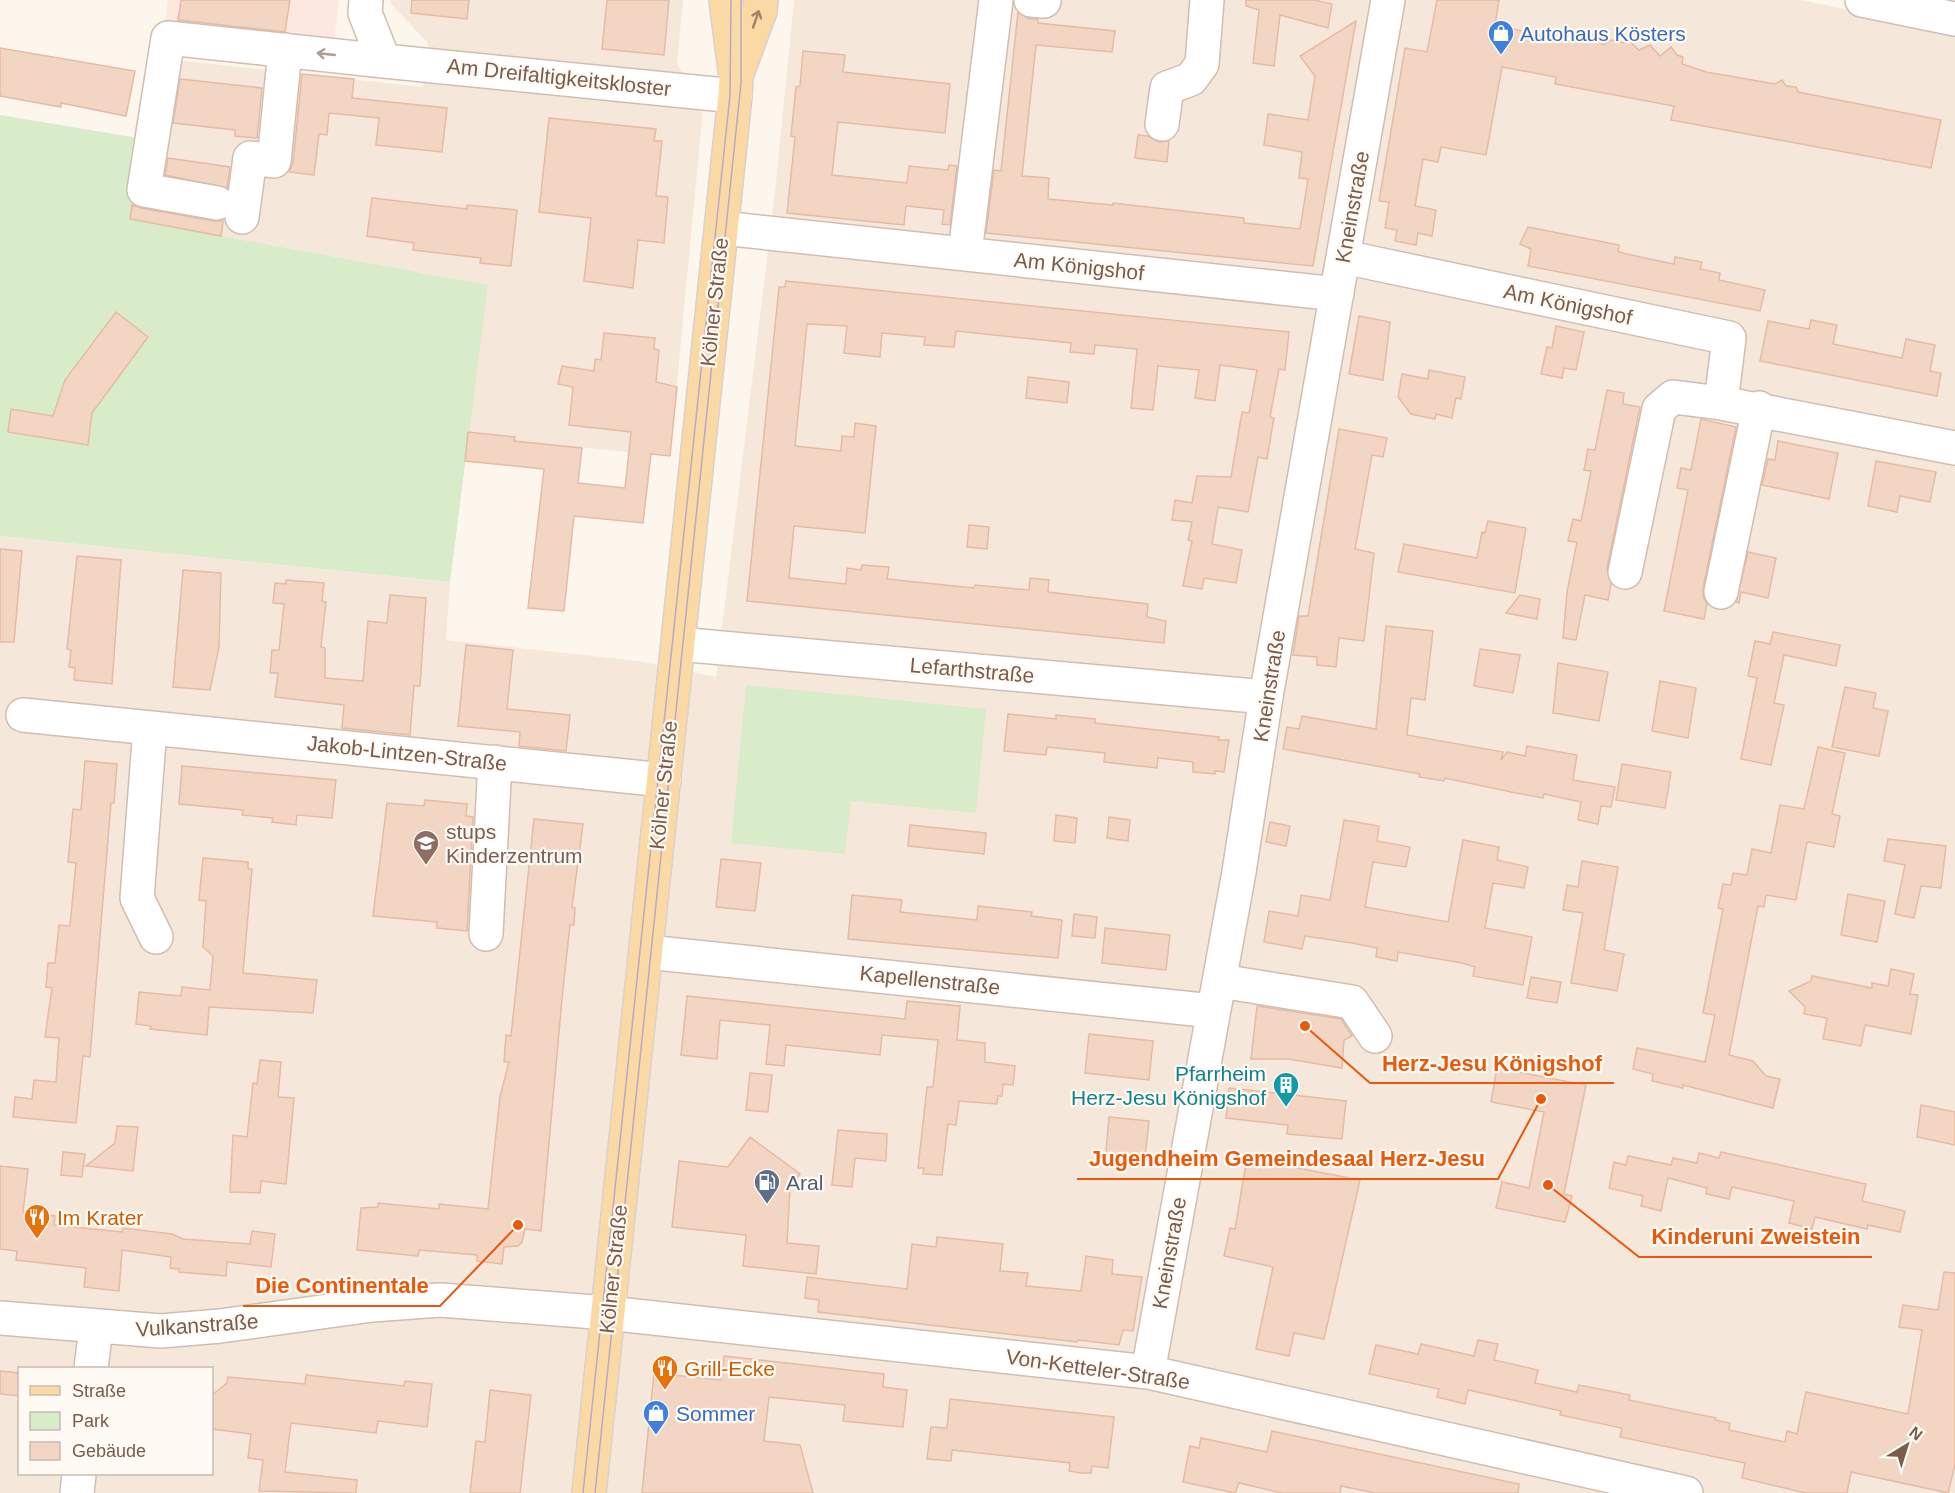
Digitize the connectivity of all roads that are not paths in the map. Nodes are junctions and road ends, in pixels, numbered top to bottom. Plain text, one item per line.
1 (366, 0) edge
2 (726, 0) edge
3 (761, 0) edge
4 (996, 0) edge
5 (1207, 0) edge
6 (1388, 0) edge
7 (1862, 0) edge
8 (1955, 19) edge
9 (285, 50) junction
10 (384, 60) junction
11 (735, 87) junction
12 (1162, 124) dead end
13 (722, 228) junction
14 (965, 253) junction
15 (1344, 257) junction
16 (1337, 294) junction
17 (1721, 403) junction
18 (1759, 408) junction
19 (1955, 448) edge
20 (1625, 572) dead end
21 (1721, 592) dead end
22 (678, 644) junction
23 (1266, 696) junction
24 (23, 715) dead end
25 (150, 728) junction
26 (495, 762) junction
27 (664, 780) junction
28 (486, 934) dead end
29 (156, 937) dead end
30 (646, 952) junction
31 (1216, 996) junction
32 (1375, 1036) dead end
33 (608, 1313) junction
34 (0, 1318) edge
35 (96, 1328) junction
36 (92, 1367) edge
37 (1148, 1372) junction
38 (80, 1475) edge
39 (77, 1493) edge
40 (589, 1493) edge
41 (1686, 1493) edge

1 - 10 street
2 - 11 main road, Kölner Straße
11 -> 3 main road, Kölner Straße
4 - 14 street
5 - 12 street
6 - 15 street, Kneinstraße
7 - 8 street
9 - 9 street, Am Dreifaltigkeitskloster
10 -> 9 street, Am Dreifaltigkeitskloster
10 - 11 street, Am Dreifaltigkeitskloster
11 - 13 main road, Kölner Straße
13 - 14 street, Am Königshof
13 - 22 main road, Kölner Straße
14 - 16 street, Am Königshof
15 - 16 street, Kneinstraße
15 - 17 street, Am Königshof
16 - 23 street, Kneinstraße
17 - 18 street
17 - 20 street
18 - 19 street
18 - 21 street
22 - 23 street, Lefarthstraße
22 - 27 main road, Kölner Straße
23 - 31 street, Kneinstraße
24 - 25 street, Jakob-Lintzen-Straße
25 - 26 street, Jakob-Lintzen-Straße
25 - 29 street
26 - 27 street, Jakob-Lintzen-Straße
26 - 28 street
27 - 30 main road, Kölner Straße
30 - 31 street, Kapellenstraße
30 - 33 main road, Kölner Straße
31 - 32 street, Kapellenstraße
31 - 37 street, Kneinstraße
33 - 35 street, Vulkanstraße
33 - 37 street, Von-Ketteler-Straße
33 - 40 main road, Kölner Straße
34 - 35 street, Vulkanstraße
35 - 36 street
37 - 41 street, Von-Ketteler-Straße
38 - 39 street

